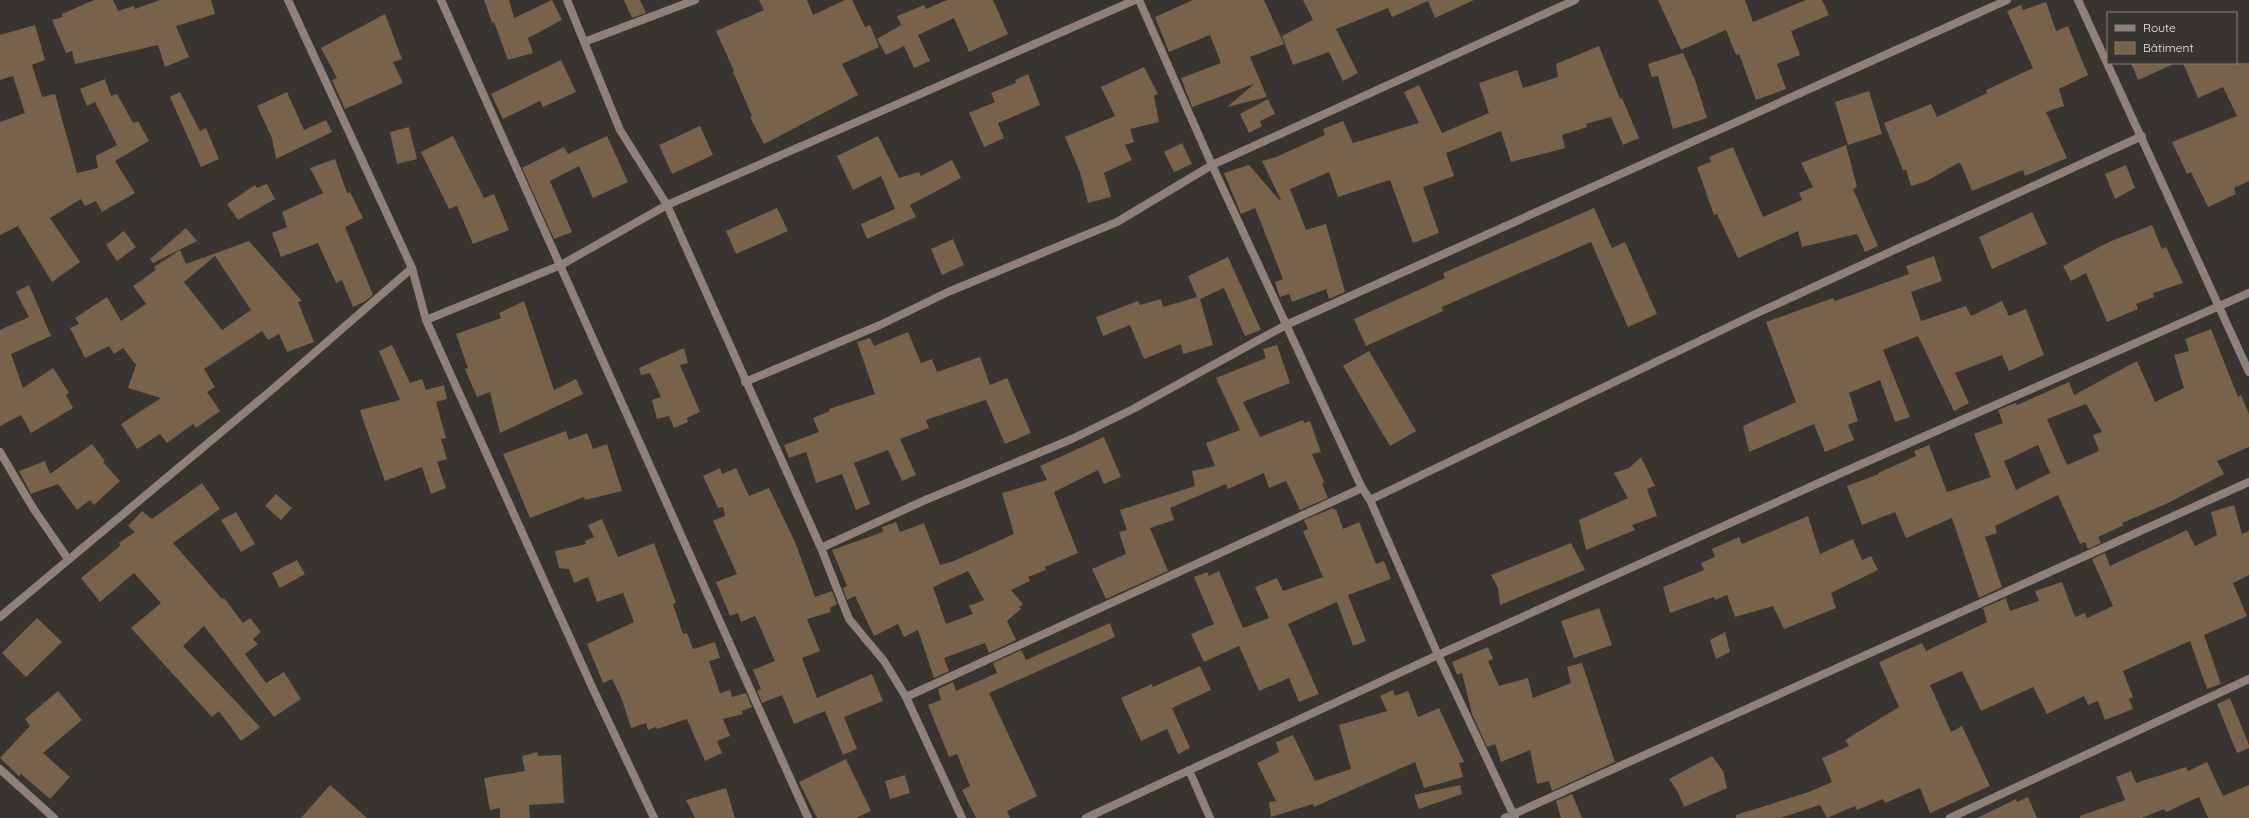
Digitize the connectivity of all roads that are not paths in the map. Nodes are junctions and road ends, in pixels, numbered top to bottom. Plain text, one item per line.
1 (288, 0) edge
2 (441, 0) edge
3 (567, 0) edge
4 (695, 0) edge
5 (1135, 0) edge
6 (1139, 0) edge
7 (1575, 0) edge
8 (2007, 0) edge
9 (2078, 0) edge
10 (584, 42) junction
11 (2107, 62) edge
12 (2108, 64) edge
13 (2142, 136) junction
14 (1212, 165) junction
15 (667, 205) junction
16 (561, 265) junction
17 (412, 268) junction
18 (2249, 293) edge
19 (2219, 307) junction
20 (426, 320) junction
21 (1286, 325) junction
22 (2249, 372) edge
23 (745, 382) junction
24 (0, 452) edge
25 (2249, 482) edge
26 (1362, 488) junction
27 (1370, 500) junction
28 (821, 548) junction
29 (68, 559) junction
30 (0, 617) edge
31 (1438, 655) junction
32 (2249, 679) edge
33 (906, 697) junction
34 (0, 768) edge
35 (1188, 770) junction
36 (1100, 815) edge
37 (1514, 816) edge
38 (54, 818) edge
39 (654, 818) edge
40 (808, 818) edge
41 (962, 818) edge
42 (1086, 818) edge
43 (1210, 818) edge
44 (1505, 818) edge
45 (1950, 818) edge

1 - 17 street
2 - 16 street
3 - 10 street
4 - 10 street
5 - 15 street
6 - 14 street
7 - 14 street
8 - 21 street
9 - 11 street
10 - 15 street
12 - 13 street
13 - 19 street
13 - 27 street
14 - 21 street
14 - 23 street
15 - 16 street
15 - 23 street
16 - 20 street
16 - 40 street
17 - 20 street
17 - 29 street
18 - 19 street
19 - 22 street
19 - 31 street
20 - 39 street
21 - 26 street
21 - 28 street
23 - 28 street
24 - 29 street
25 - 37 street
26 - 27 street
26 - 33 street
27 - 31 street
28 - 33 street
29 - 30 street
31 - 35 street
31 - 37 street
32 - 45 street
33 - 41 street
34 - 38 street
35 - 36 street
35 - 43 street
36 - 42 street
37 - 44 street

